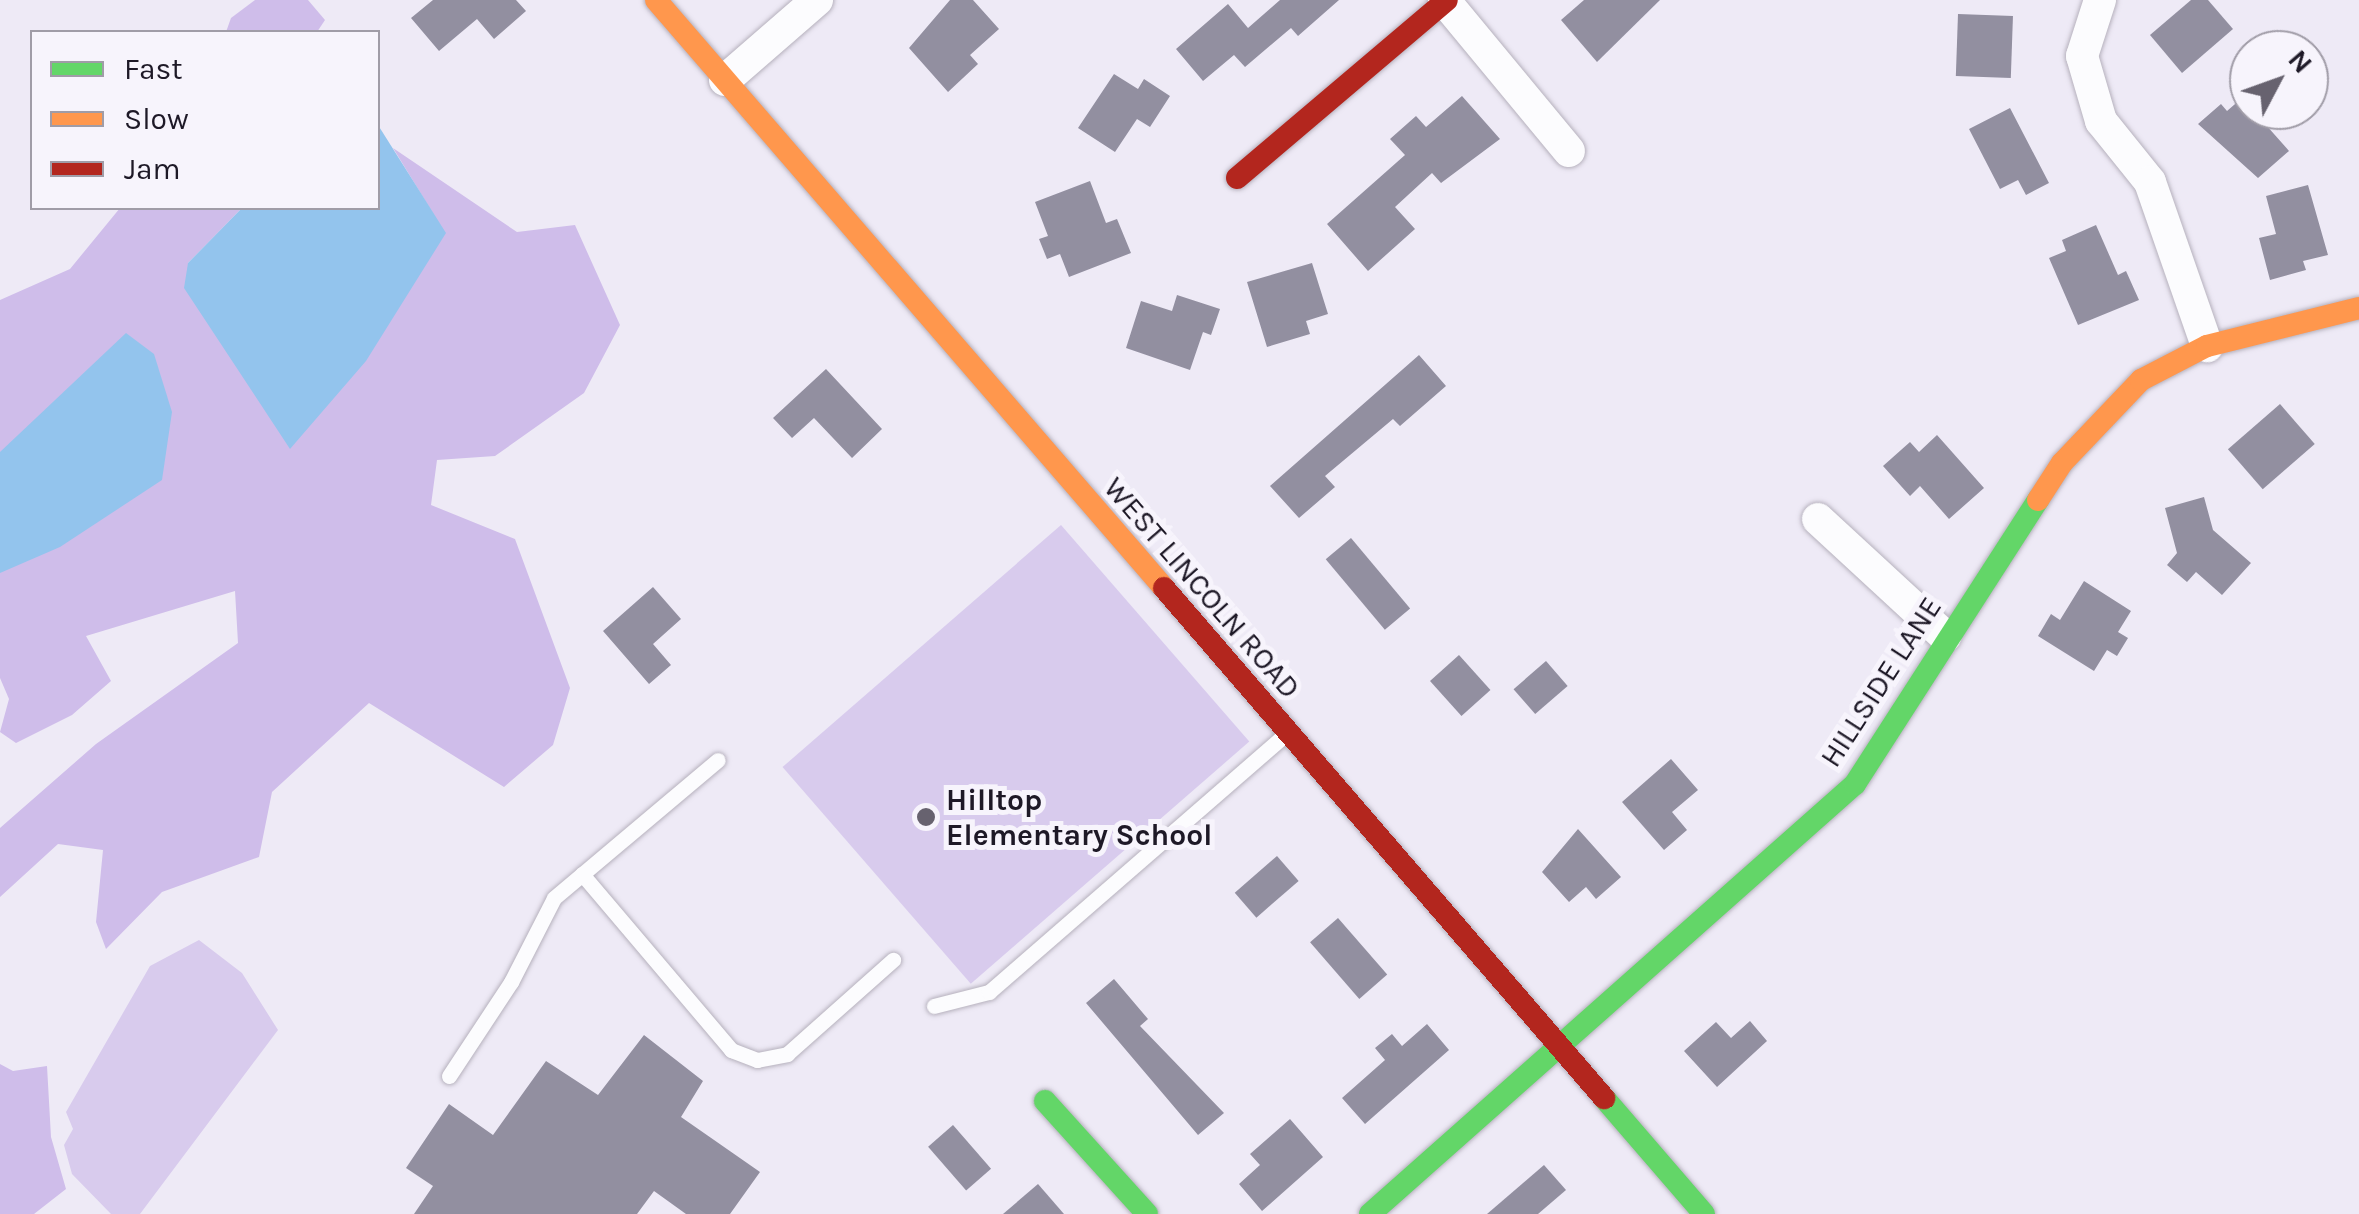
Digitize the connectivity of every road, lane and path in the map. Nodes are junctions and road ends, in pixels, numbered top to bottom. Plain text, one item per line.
1 (656, 0) edge
2 (816, 0) edge
3 (1445, 0) edge
4 (2100, 0) edge
5 (725, 80) junction
6 (1570, 151) dead end
7 (1237, 178) dead end
8 (2359, 308) edge
9 (2207, 346) junction
10 (1818, 519) dead end
11 (1945, 636) junction
12 (1287, 733) junction
13 (718, 760) dead end
14 (582, 874) junction
15 (893, 960) dead end
16 (934, 1006) dead end
17 (1560, 1050) junction
18 (449, 1076) dead end
19 (1046, 1101) dead end
20 (1147, 1214) edge
21 (1370, 1214) edge
22 (1704, 1214) edge

1 - 5 street, WEST LINCOLN ROAD
2 - 5 street
3 - 6 street
3 - 7 street
4 - 9 street
5 - 12 street, WEST LINCOLN ROAD
8 - 9 street, HILLSIDE LANE
9 - 11 street, HILLSIDE LANE
10 - 11 street
11 - 17 street, HILLSIDE LANE
12 - 16 lane
12 - 17 street, WEST LINCOLN ROAD
13 - 14 lane
14 - 15 lane
14 - 18 lane
17 - 21 street, HILLSIDE LANE
17 - 22 street, WEST LINCOLN ROAD
19 - 20 street

